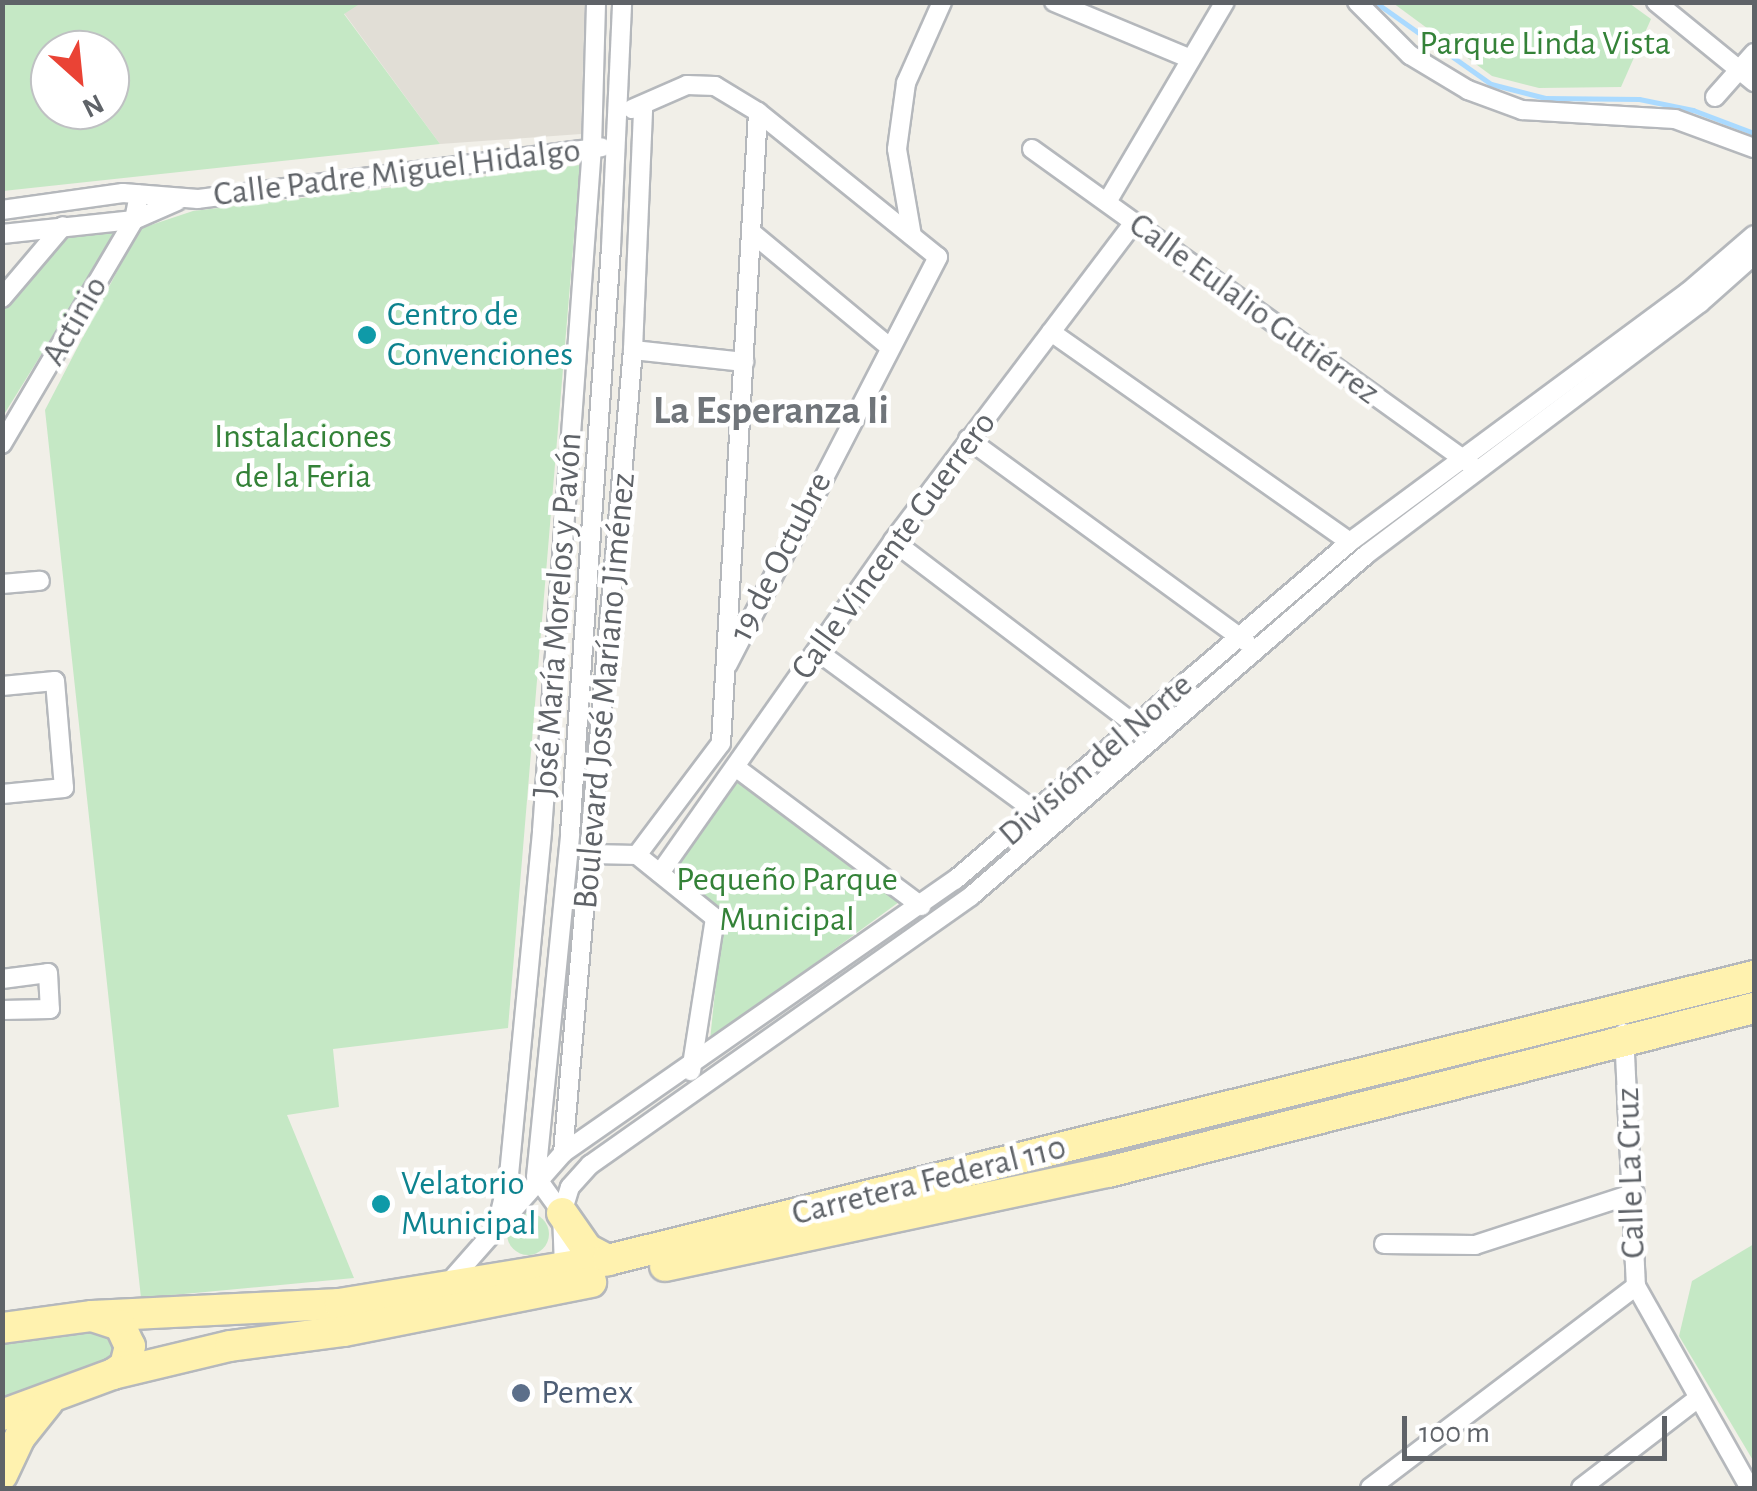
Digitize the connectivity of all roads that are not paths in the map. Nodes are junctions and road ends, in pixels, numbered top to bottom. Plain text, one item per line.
1 (596, 2) edge
2 (622, 2) edge
3 (1054, 2) edge
4 (1224, 2) edge
5 (1358, 2) edge
6 (1656, 2) edge
7 (934, 5) edge
8 (1754, 53) edge
9 (1191, 59) junction
10 (1747, 75) edge
11 (1715, 96) dead end
12 (643, 108) junction
13 (591, 110) junction
14 (618, 110) junction
15 (758, 112) junction
16 (592, 147) junction
17 (615, 147) junction
18 (1754, 148) edge
19 (1032, 149) dead end
20 (140, 194) junction
21 (180, 200) junction
22 (1107, 202) junction
23 (2, 210) edge
24 (134, 220) junction
25 (1133, 224) junction
26 (63, 226) junction
27 (751, 232) junction
28 (2, 234) edge
29 (1754, 235) edge
30 (912, 236) junction
31 (1754, 255) edge
32 (2, 298) edge
33 (1051, 332) junction
34 (888, 346) junction
35 (633, 350) junction
36 (744, 362) junction
37 (968, 439) junction
38 (2, 444) edge
39 (1468, 463) junction
40 (893, 540) junction
41 (1350, 542) junction
42 (40, 581) dead end
43 (2, 584) edge
44 (1247, 643) junction
45 (817, 651) junction
46 (727, 665) junction
47 (2, 686) edge
48 (1135, 725) junction
49 (738, 768) junction
50 (2, 794) edge
51 (1036, 812) junction
52 (1054, 824) junction
53 (592, 854) junction
54 (638, 855) junction
55 (660, 872) junction
56 (921, 906) junction
57 (1754, 976) edge
58 (2, 979) edge
59 (1620, 1008) junction
60 (1754, 1008) edge
61 (2, 1010) edge
62 (1626, 1041) junction
63 (691, 1064) junction
64 (692, 1092) junction
65 (563, 1153) junction
66 (536, 1177) junction
67 (1635, 1193) junction
68 (562, 1213) junction
69 (497, 1225) junction
70 (1384, 1244) dead end
71 (608, 1260) junction
72 (564, 1267) junction
73 (1636, 1286) junction
74 (444, 1288) junction
75 (92, 1316) junction
76 (2, 1328) edge
77 (344, 1331) junction
78 (113, 1374) junction
79 (50, 1399) junction
80 (1697, 1399) junction
81 (2, 1415) edge
82 (2, 1475) edge
83 (1370, 1488) edge
84 (1580, 1488) edge
85 (1750, 1488) edge

1 - 13 street, José María Morelos y Pavón
2 - 14 street, José María Morelos y Pavón
3 - 9 street
4 - 9 street
5 - 18 street
6 - 10 street
7 - 30 street
8 - 10 street
9 - 22 street
10 - 11 street
12 - 14 street
12 - 15 street
12 - 35 street, Boulevard José Maríano Jiménez
13 - 14 street
13 - 16 street, José María Morelos y Pavón
14 - 17 street, José María Morelos y Pavón
15 - 27 street
15 - 30 street
16 - 17 street, Calle Padre Miguel Hidalgo
16 - 21 street, Calle Padre Miguel Hidalgo
16 - 69 street, José María Morelos y Pavón
17 - 66 street, José María Morelos y Pavón
19 - 22 street, Calle Eulalio Gutiérrez
20 - 21 street, Calle Padre Miguel Hidalgo
20 - 23 street, Calle Padre Miguel Hidalgo
20 - 24 street, Actinio
21 - 24 street, Calle Padre Miguel Hidalgo
22 - 25 street, Calle Eulalio Gutiérrez
24 - 26 street, Calle Padre Miguel Hidalgo
24 - 38 street, Actinio
25 - 33 street, Calle Vincente Guerrero
25 - 39 street, Calle Eulalio Gutiérrez
26 - 28 street, Calle Padre Miguel Hidalgo
26 - 32 street
27 - 34 street
27 - 36 street
29 - 39 street, División del Norte
30 - 34 street, 19 de Octubre
31 - 39 street, División del Norte
33 - 37 street, Calle Vincente Guerrero
33 - 41 street
34 - 46 street, 19 de Octubre
35 - 36 street
35 - 53 street, Boulevard José Maríano Jiménez
36 - 46 street
37 - 40 street, Calle Vincente Guerrero
37 - 44 street
39 - 41 street, División del Norte
39 - 44 street, División del Norte
40 - 45 street, Calle Vincente Guerrero
40 - 48 street
41 - 44 street, División del Norte
42 - 43 street
44 - 48 street, División del Norte
44 - 52 street, División del Norte
45 - 49 street, Calle Vincente Guerrero
45 - 51 street
46 - 54 street, 19 de Octubre
47 - 50 street
48 - 51 street, División del Norte
49 - 55 street, Calle Vincente Guerrero
49 - 56 street
51 - 52 street
51 - 56 street, División del Norte
52 - 64 street, División del Norte
53 - 54 street
53 - 65 street, Boulevard José Maríano Jiménez
54 - 55 street
55 - 63 street
56 - 63 street, División del Norte
57 - 59 main road, Carretera Federal 110
58 - 61 street
59 - 62 street, Calle La Cruz
59 - 71 main road, Carretera Federal 110
60 - 62 main road, Carretera Federal 110
62 - 67 street, Calle La Cruz
62 - 77 main road, Carretera Federal 110
63 - 64 street
63 - 65 street, División del Norte
64 - 68 street, División del Norte
65 - 66 street, División del Norte
66 - 68 street
66 - 69 street, División del Norte
67 - 70 street
67 - 73 street, Calle La Cruz
68 - 71 main road
68 - 72 street
69 - 74 street, División del Norte
71 - 72 main road, Carretera Federal 110
72 - 74 main road, Carretera Federal 110
72 - 77 main road
73 - 80 street, Calle La Cruz
73 - 83 street
74 - 75 main road, Carretera Federal 110
75 - 76 main road, Carretera Federal 110
75 - 78 main road
77 - 78 main road, Carretera Federal 110
78 - 79 main road, Carretera Federal 110
79 - 81 main road, Carretera Federal 110
79 - 82 main road
80 - 84 street
80 - 85 street, Calle La Cruz

